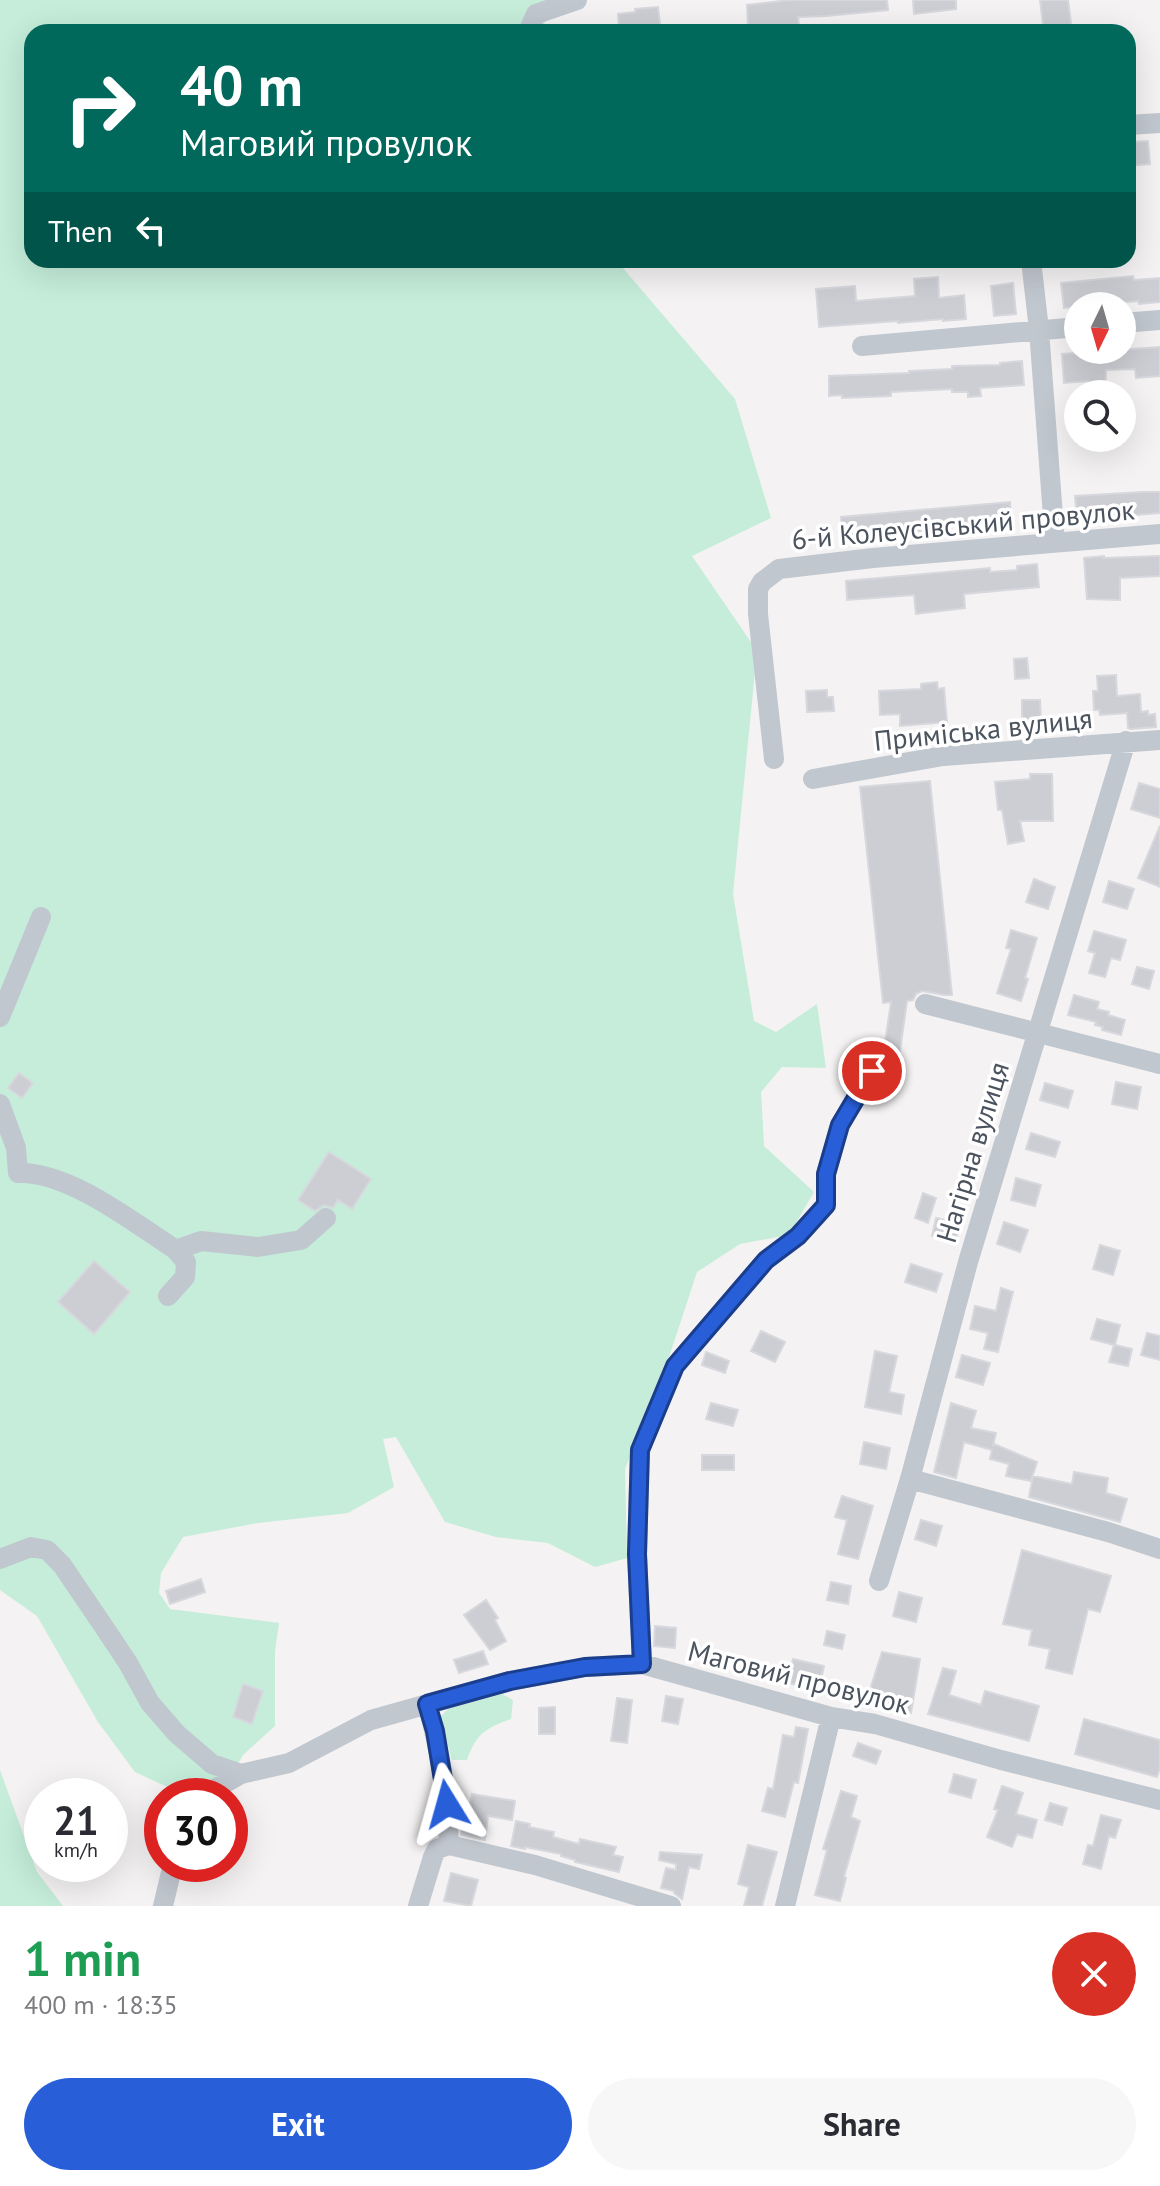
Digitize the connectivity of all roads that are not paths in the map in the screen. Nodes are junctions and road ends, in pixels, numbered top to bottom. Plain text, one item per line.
1 (577, 0) edge
2 (532, 24) edge
3 (1160, 123) edge
4 (1136, 124) edge
5 (1032, 268) edge
6 (1160, 320) edge
7 (1136, 322) edge
8 (1064, 328) edge
9 (1039, 330) junction
10 (862, 346) dead end
11 (1160, 534) edge
12 (1055, 543) junction
13 (1160, 740) edge
14 (1126, 741) junction
15 (774, 759) dead end
16 (813, 779) dead end
17 (41, 917) dead end
18 (925, 1004) dead end
19 (0, 1017) edge
20 (1036, 1033) junction
21 (1160, 1064) edge
22 (872, 1071) dead end
23 (0, 1104) edge
24 (326, 1218) dead end
25 (176, 1250) junction
26 (168, 1296) dead end
27 (910, 1479) junction
28 (1160, 1549) edge
29 (0, 1559) edge
30 (879, 1581) dead end
31 (642, 1664) junction
32 (427, 1704) junction
33 (831, 1717) junction
34 (241, 1774) junction
35 (234, 1778) edge
36 (1160, 1800) edge
37 (449, 1845) junction
38 (169, 1882) edge
39 (163, 1906) edge
40 (418, 1906) edge
41 (671, 1906) edge
42 (785, 1906) edge

1 - 2 street
3 - 4 street
5 - 9 street
6 - 7 street
8 - 9 street
9 - 10 street
9 - 12 street
11 - 12 street, 6-й Колеусівський провулок
12 - 15 street, 6-й Колеусівський провулок
13 - 14 street, Приміська вулиця
14 - 16 street, Приміська вулиця
14 - 20 street, Нагірна вулиця
17 - 19 street
18 - 20 street
20 - 21 street
20 - 27 street, Нагірна вулиця
22 - 31 street
23 - 25 street
24 - 25 street
25 - 26 street
27 - 28 street
27 - 30 street, Нагірна вулиця
29 - 34 street
31 - 32 street, Маговий провулок
31 - 33 street, Маговий провулок
32 - 34 street, Маговий провулок
32 - 37 street
33 - 36 street, Маговий провулок
33 - 42 street
34 - 35 street, Маговий провулок
37 - 40 street
37 - 41 street
38 - 39 street

